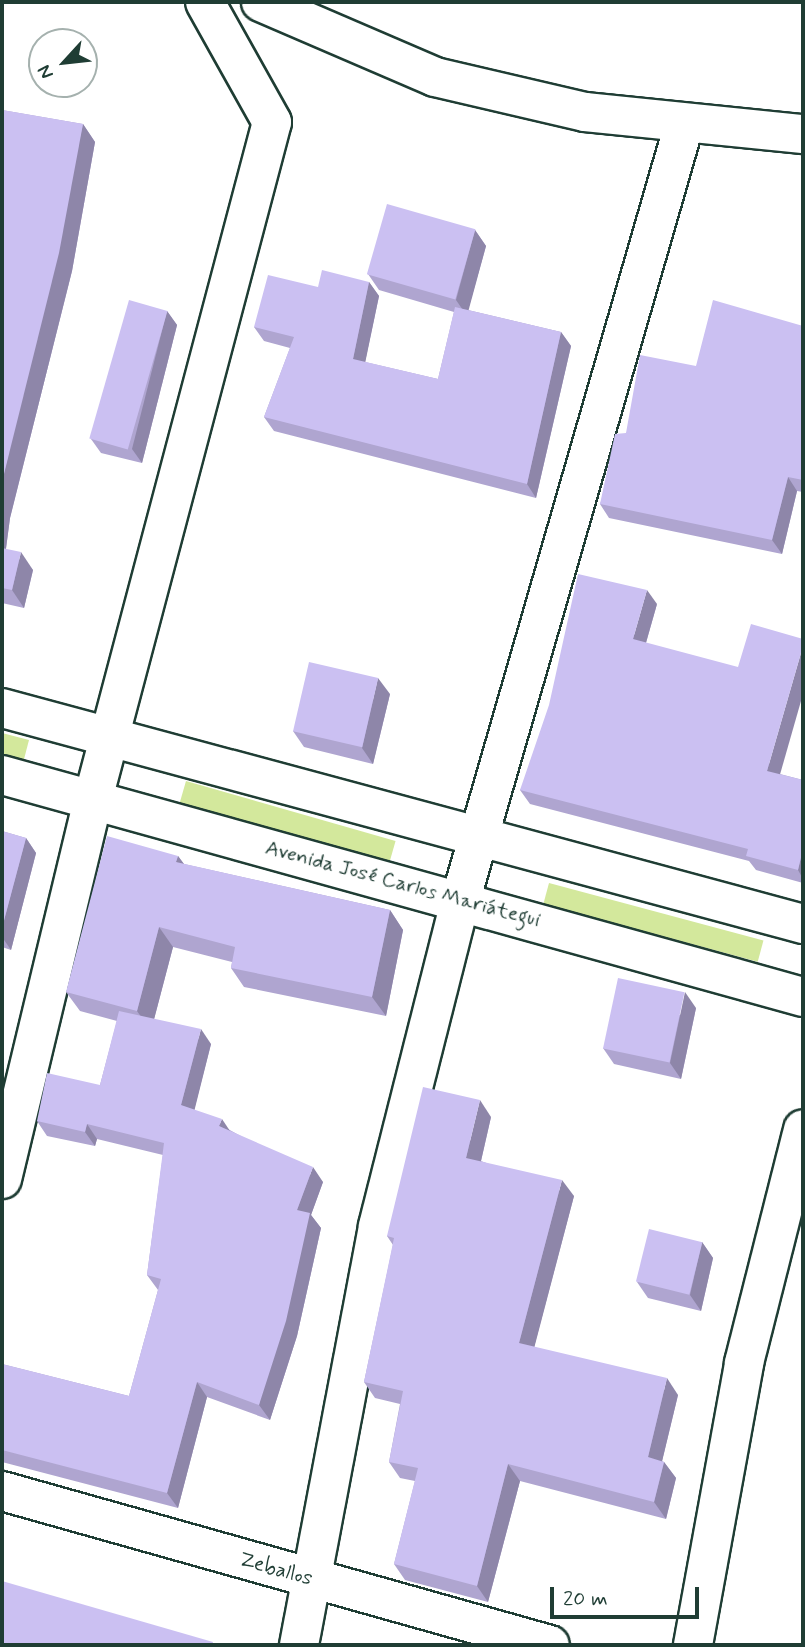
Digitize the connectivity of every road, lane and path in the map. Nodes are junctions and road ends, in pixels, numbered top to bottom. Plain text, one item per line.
1 (205, 2) edge
2 (261, 2) edge
3 (684, 125) junction
4 (803, 134) edge
5 (2, 708) edge
6 (112, 737) junction
7 (2, 775) edge
8 (93, 799) junction
9 (480, 839) junction
10 (461, 898) junction
11 (803, 925) edge
12 (803, 997) edge
13 (803, 1129) edge
14 (2, 1179) edge
15 (2, 1491) edge
16 (315, 1580) junction
17 (299, 1645) edge
18 (550, 1645) edge
19 (693, 1645) edge

1 - 6 street
2 - 3 street
3 - 4 street
3 - 9 street
5 - 6 street
6 - 8 street
6 - 9 street
7 - 8 street, Avenida José Carlos Mariátegui
8 - 10 street, Avenida José Carlos Mariátegui
8 - 14 street
9 - 10 street
9 - 11 street
10 - 12 street, Avenida José Carlos Mariátegui
10 - 16 street
13 - 19 street
15 - 16 street, Zeballos
16 - 17 street
16 - 18 street, Zeballos

